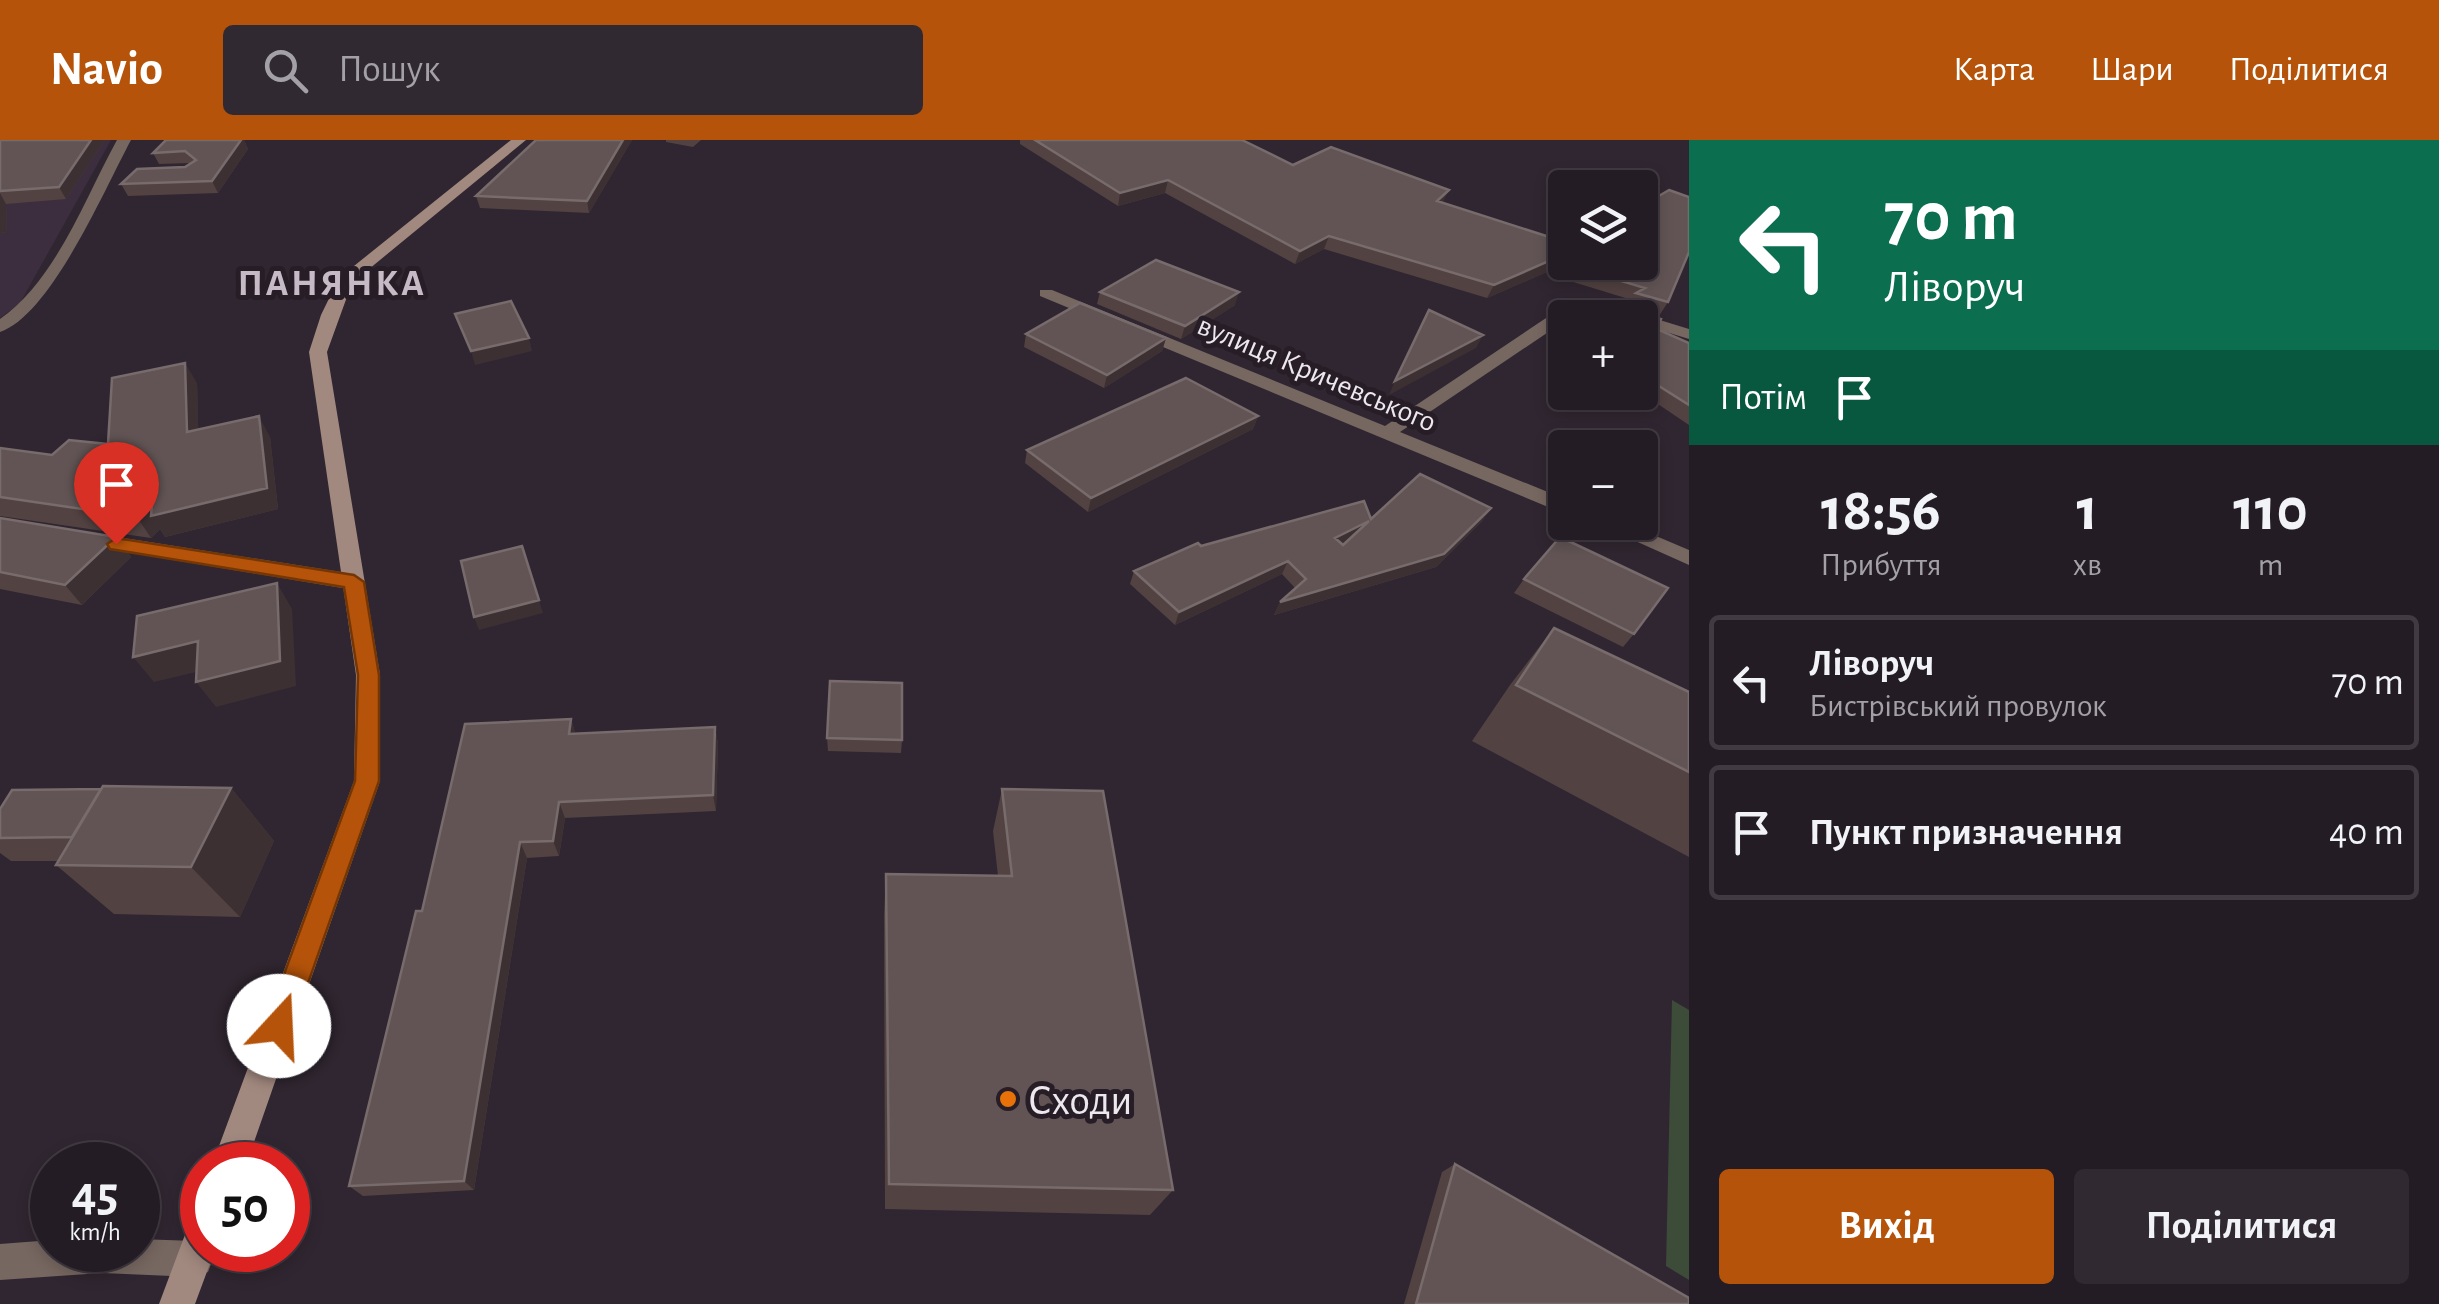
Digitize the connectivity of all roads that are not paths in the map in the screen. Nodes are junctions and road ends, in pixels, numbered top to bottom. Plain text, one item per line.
1 (124, 140) edge
2 (519, 140) edge
3 (1046, 293) dead end
4 (1548, 324) edge
5 (1658, 324) edge
6 (0, 327) edge
7 (1689, 334) edge
8 (1388, 436) junction
9 (1548, 500) edge
10 (78, 538) edge
11 (1646, 540) edge
12 (1689, 558) edge
13 (354, 582) junction
14 (236, 1142) edge
15 (180, 1249) edge
16 (0, 1262) edge
17 (190, 1272) edge
18 (177, 1304) edge

1 - 6 street
2 - 13 main road
3 - 8 street, вулиця Кричевського
4 - 8 street
5 - 7 street
8 - 9 street, вулиця Кричевського
10 - 13 street
11 - 12 street
13 - 14 main road
15 - 16 street
17 - 18 main road

